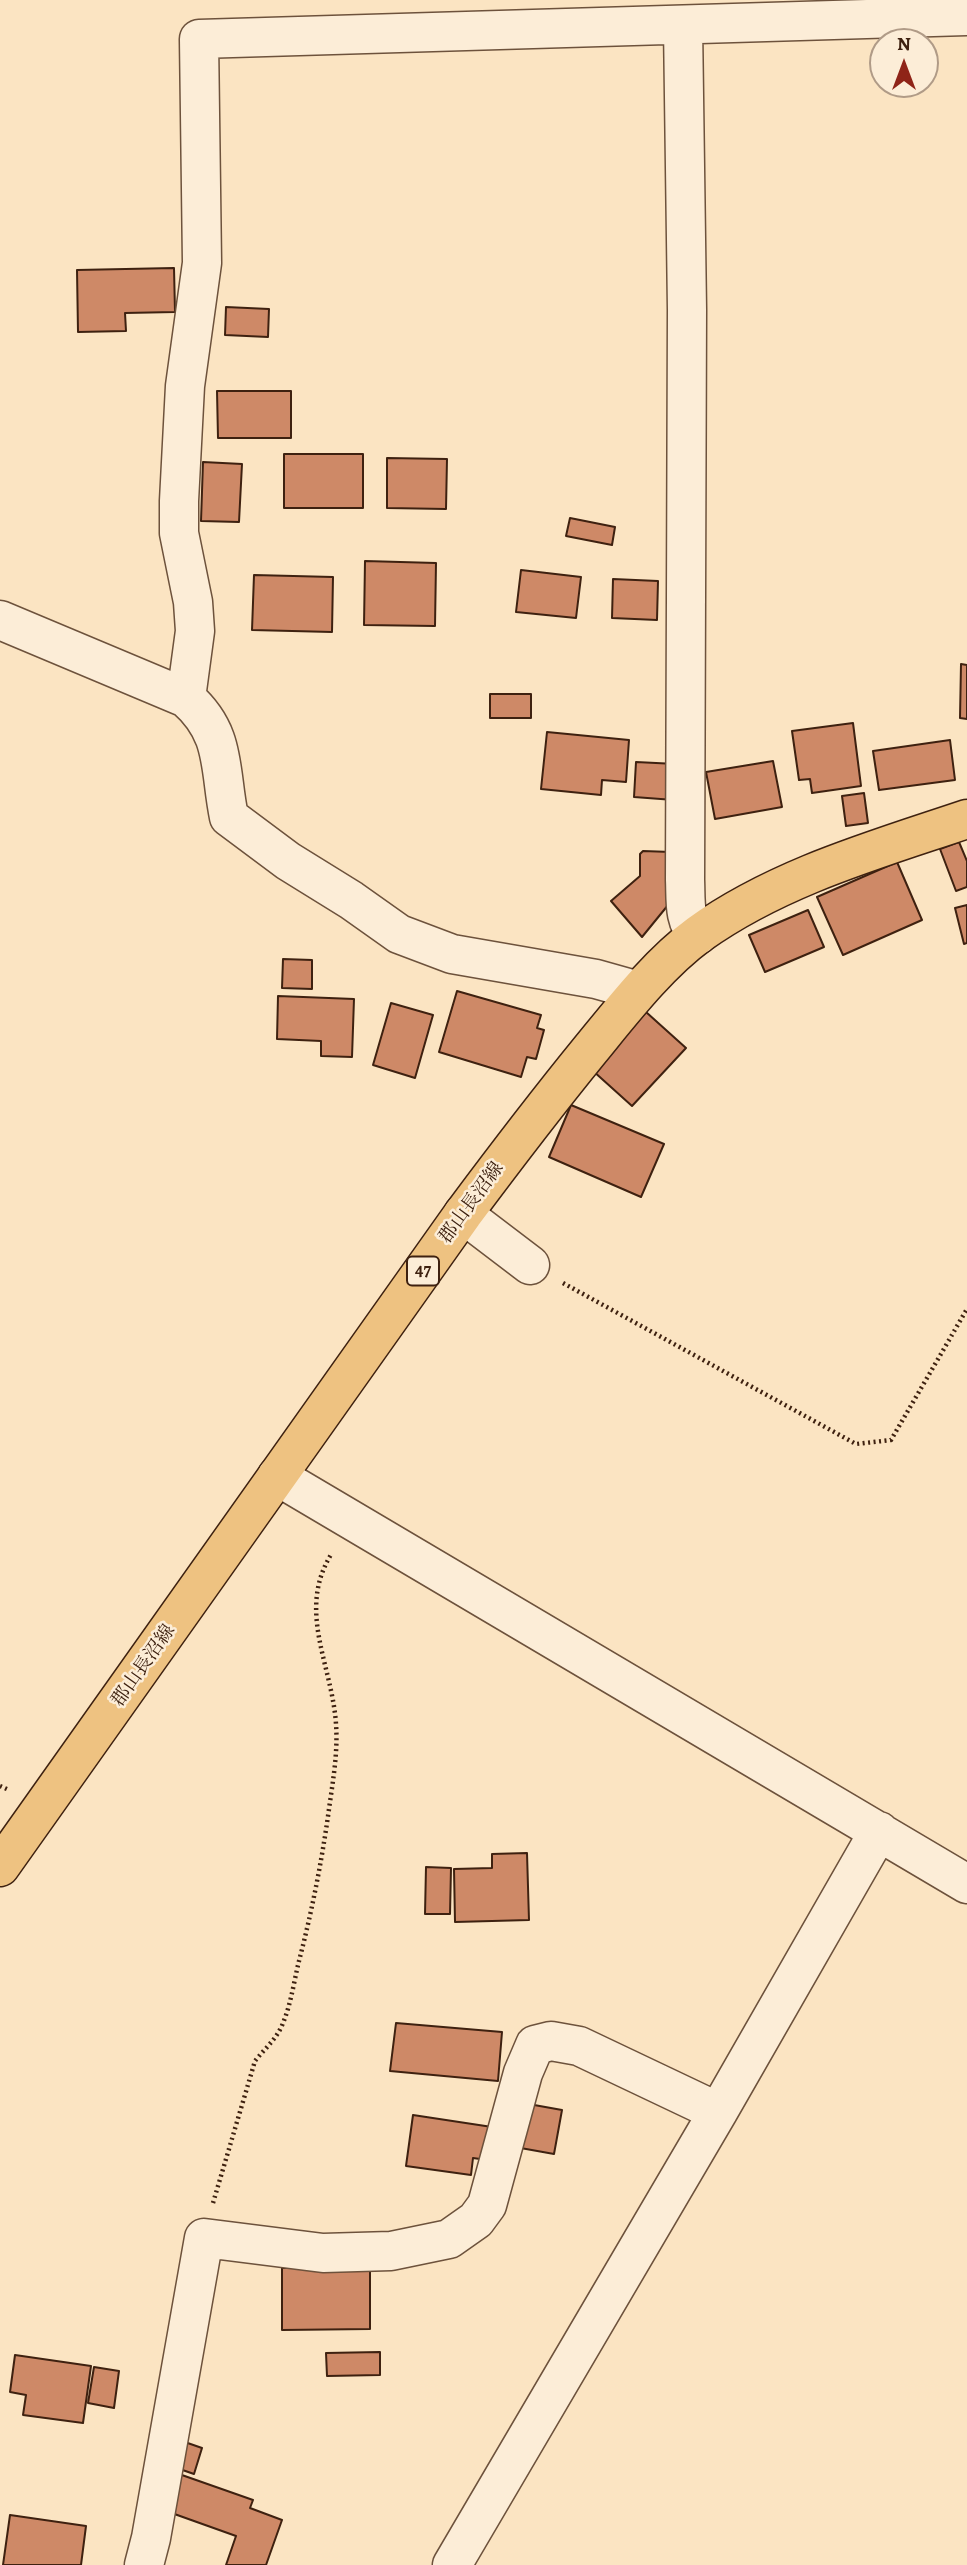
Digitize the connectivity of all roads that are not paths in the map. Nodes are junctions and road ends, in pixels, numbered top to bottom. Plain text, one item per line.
1 (967, 16) edge
2 (683, 25) junction
3 (0, 620) edge
4 (186, 698) junction
5 (967, 819) edge
6 (698, 935) junction
7 (636, 993) junction
8 (463, 1214) junction
9 (530, 1265) road end
10 (278, 1476) junction
11 (879, 1831) junction
12 (0, 1867) edge
13 (967, 1884) edge
14 (718, 2112) junction
15 (144, 2565) edge
16 (452, 2565) edge

1 - 2 street
2 - 4 street
2 - 6 street
3 - 4 street
4 - 7 street
5 - 6 main road, 郡山長沼線 / 47
6 - 7 main road, 郡山長沼線 / 47
7 - 8 main road, 郡山長沼線 / 47
8 - 9 street
8 - 10 main road, 郡山長沼線 / 47
10 - 11 street
10 - 12 main road, 郡山長沼線 / 47
11 - 13 street
11 - 14 street
14 - 15 street
14 - 16 street

